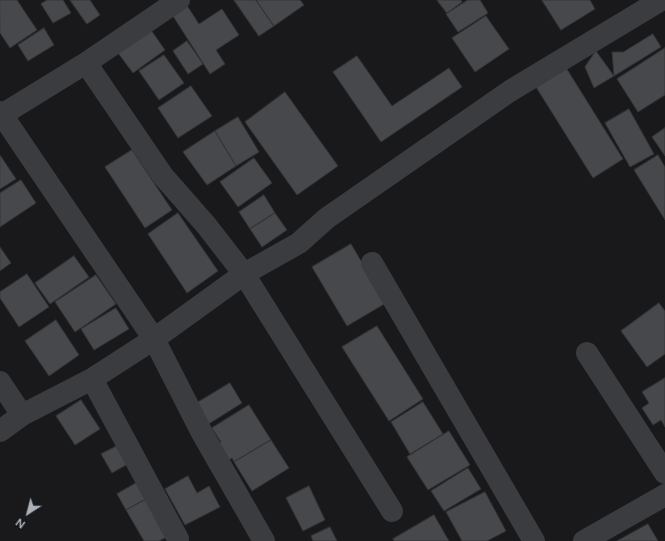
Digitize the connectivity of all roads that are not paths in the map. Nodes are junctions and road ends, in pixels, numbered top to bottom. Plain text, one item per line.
1 (179, 0) edge
2 (661, 0) edge
3 (86, 63) junction
4 (1, 115) edge
5 (372, 263) dead end
6 (244, 274) junction
7 (154, 339) junction
8 (587, 353) dead end
9 (92, 379) junction
10 (0, 382) edge
11 (22, 415) junction
12 (0, 430) edge
13 (665, 473) edge
14 (665, 495) edge
15 (392, 511) dead end
16 (178, 539) dead end
17 (264, 541) edge
18 (534, 541) edge
19 (584, 541) edge

1 - 3 street
2 - 6 street
3 - 4 street
3 - 6 street
4 - 7 street
5 - 18 street
6 - 7 street
6 - 15 street
7 - 9 street
7 - 17 street
8 - 13 street
9 - 11 street
9 - 16 street
10 - 11 street
11 - 12 street
14 - 19 street

